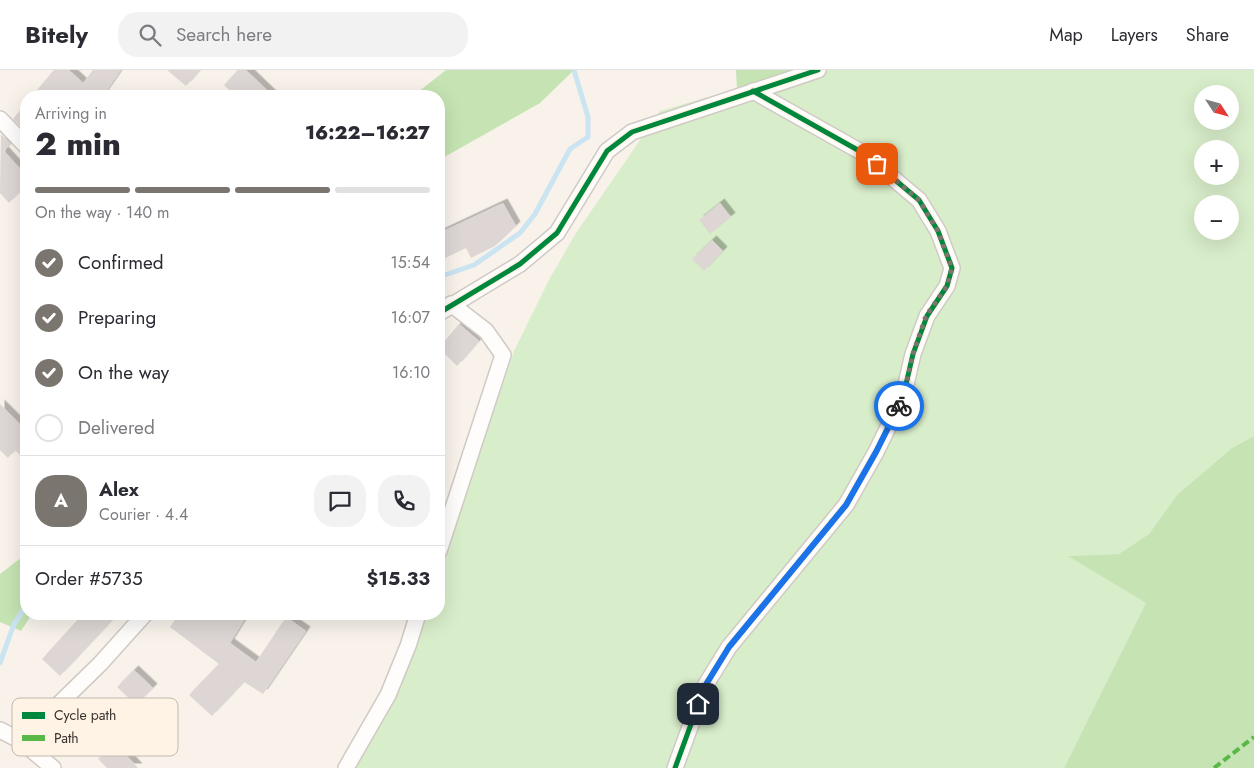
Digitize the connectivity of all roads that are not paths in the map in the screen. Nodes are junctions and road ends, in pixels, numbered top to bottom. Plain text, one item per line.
1 (818, 70) edge
2 (753, 91) junction
3 (0, 119) edge
4 (20, 140) edge
5 (445, 308) edge
6 (445, 533) edge
7 (140, 620) edge
8 (416, 620) edge
9 (65, 698) edge
10 (0, 730) edge
11 (12, 736) edge
12 (39, 756) edge
13 (53, 768) edge
14 (346, 768) edge
15 (675, 768) edge

1 - 2 street
2 - 5 street
2 - 15 street
3 - 4 street
5 - 6 street
7 - 9 street
8 - 14 street
10 - 11 street
12 - 13 street

